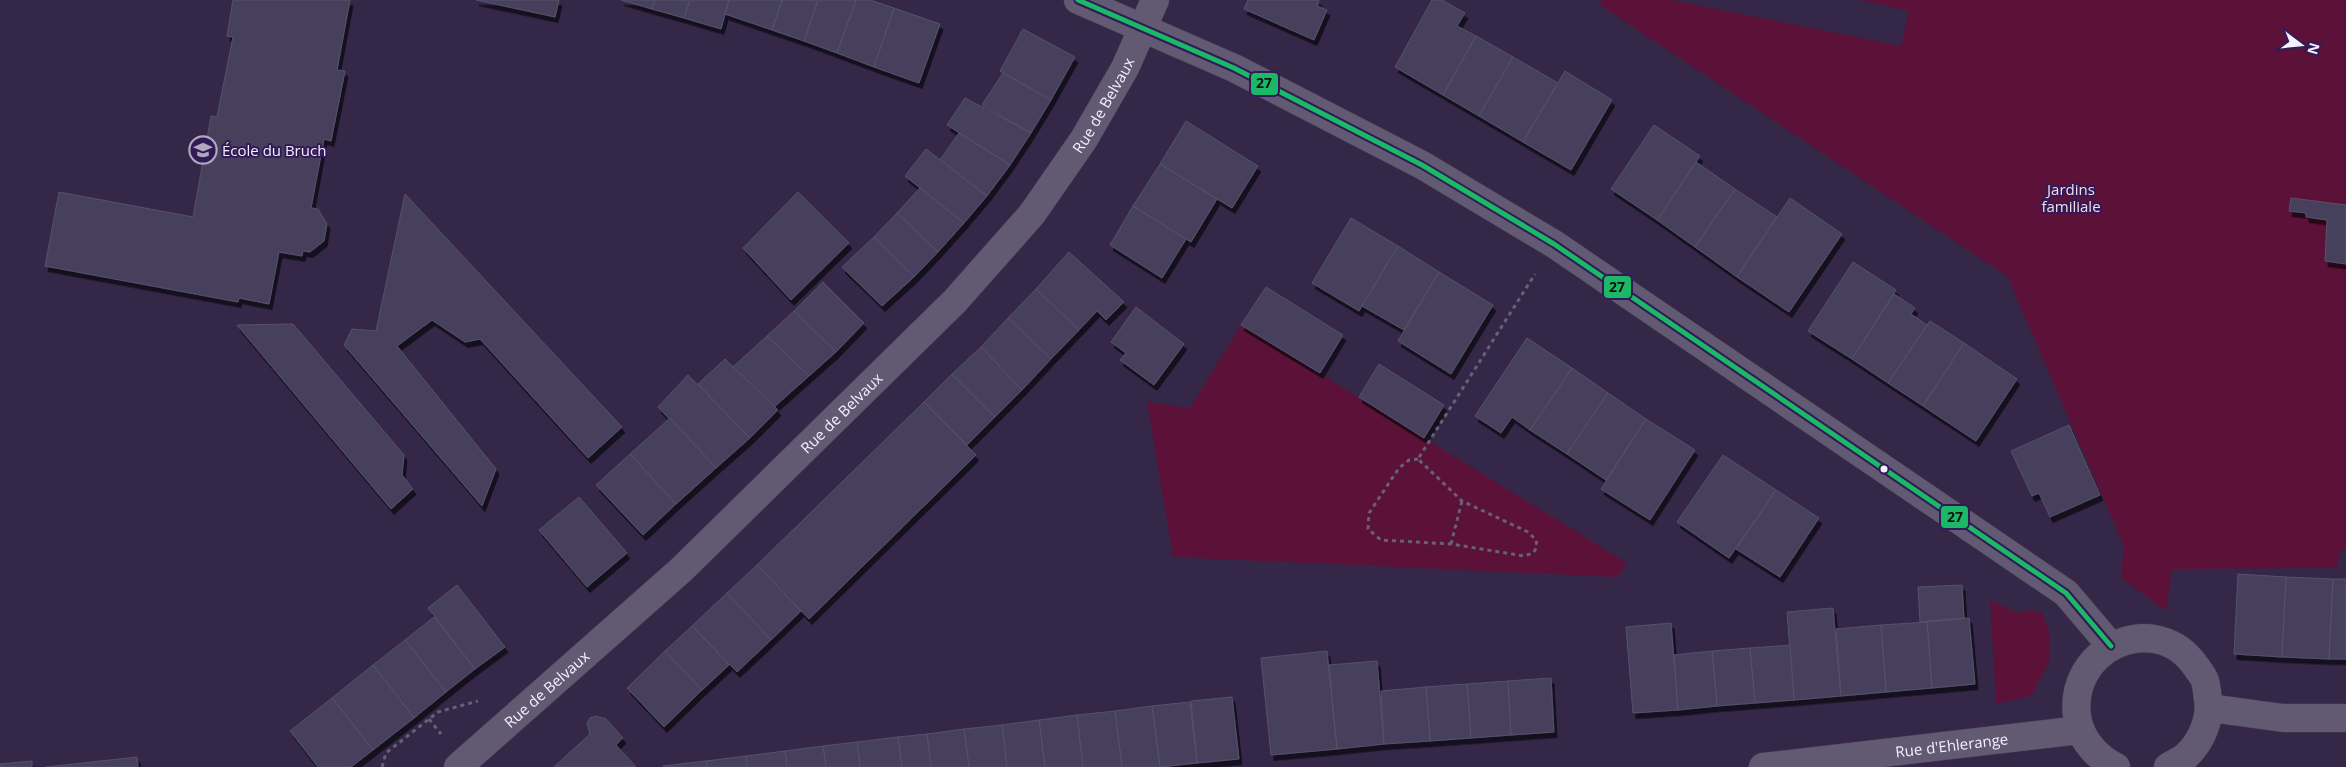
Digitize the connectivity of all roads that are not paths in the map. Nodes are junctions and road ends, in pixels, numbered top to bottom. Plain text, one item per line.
1 (1078, 0) edge
2 (1155, 0) edge
3 (1142, 28) junction
4 (2111, 646) junction
5 (2210, 708) junction
6 (2346, 718) edge
7 (2080, 730) junction
8 (458, 767) edge
9 (1763, 767) edge
10 (2116, 767) edge
11 (2168, 767) edge

1 - 3 street
2 - 3 street, Rue de Belvaux
3 - 4 street
3 - 8 street, Rue de Belvaux
4 - 5 street
4 - 7 street
5 - 6 street
5 - 11 street
7 - 9 street, Rue d'Ehlerange
7 - 10 street

